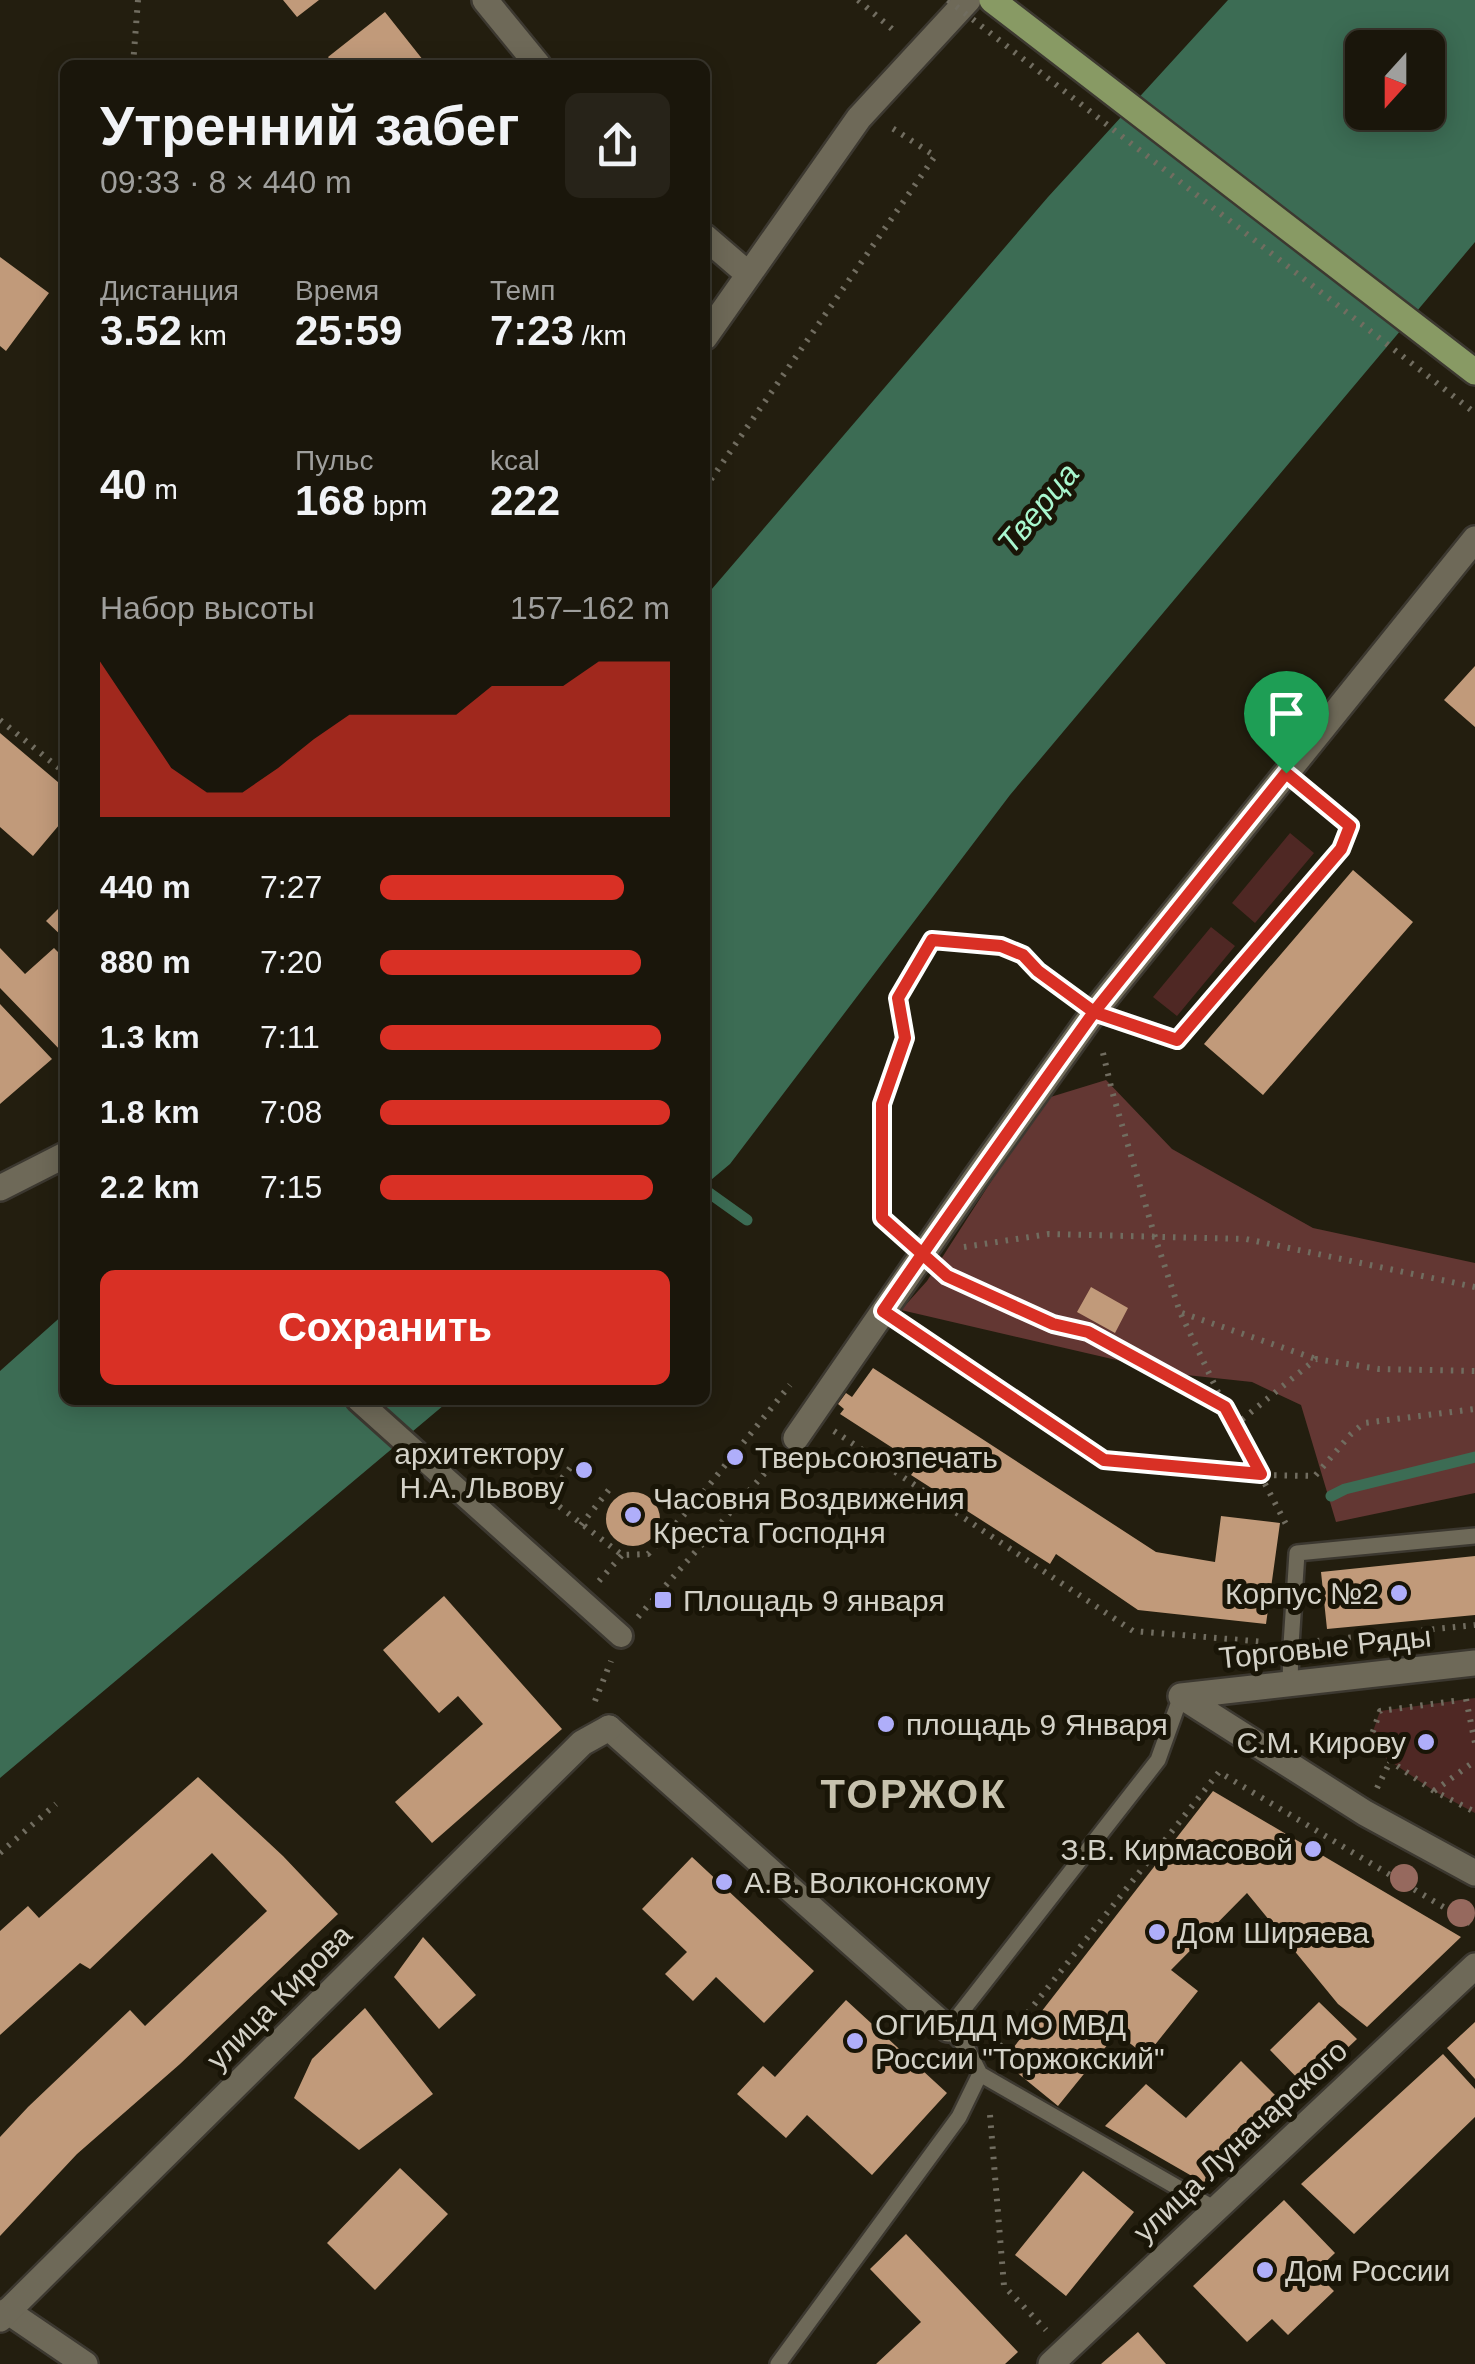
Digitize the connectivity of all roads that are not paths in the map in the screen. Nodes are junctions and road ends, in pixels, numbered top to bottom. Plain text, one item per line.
1 (485, 0) edge
2 (968, 0) edge
3 (992, 0) edge
4 (534, 60) edge
5 (710, 241) edge
6 (748, 274) junction
7 (710, 330) edge
8 (1475, 372) edge
9 (1475, 539) edge
10 (1286, 773) junction
11 (1094, 1012) junction
12 (60, 1158) edge
13 (0, 1188) edge
14 (363, 1405) edge
15 (796, 1438) road end
16 (1475, 1536) edge
17 (621, 1636) road end
18 (1475, 1663) edge
19 (1290, 1685) junction
20 (1182, 1696) junction
21 (1475, 1873) edge
22 (1475, 1966) edge
23 (948, 2028) junction
24 (980, 2074) junction
25 (1215, 2209) junction
26 (3, 2315) edge
27 (1058, 2357) edge
28 (85, 2364) edge
29 (778, 2364) edge

1 - 4 street
2 - 6 street
3 - 8 main road
5 - 6 street
6 - 7 street
9 - 10 street
10 - 11 street
10 - 11 lane
11 - 15 street
12 - 13 street
14 - 17 street
16 - 19 lane
18 - 19 street, Торговые Ряды
19 - 20 street, Торговые Ряды
20 - 21 street
20 - 23 lane
22 - 25 street, улица Луначарского
23 - 24 lane
23 - 26 street, улица Кирова
24 - 25 lane
24 - 29 lane
25 - 27 street, улица Луначарского
26 - 28 street

